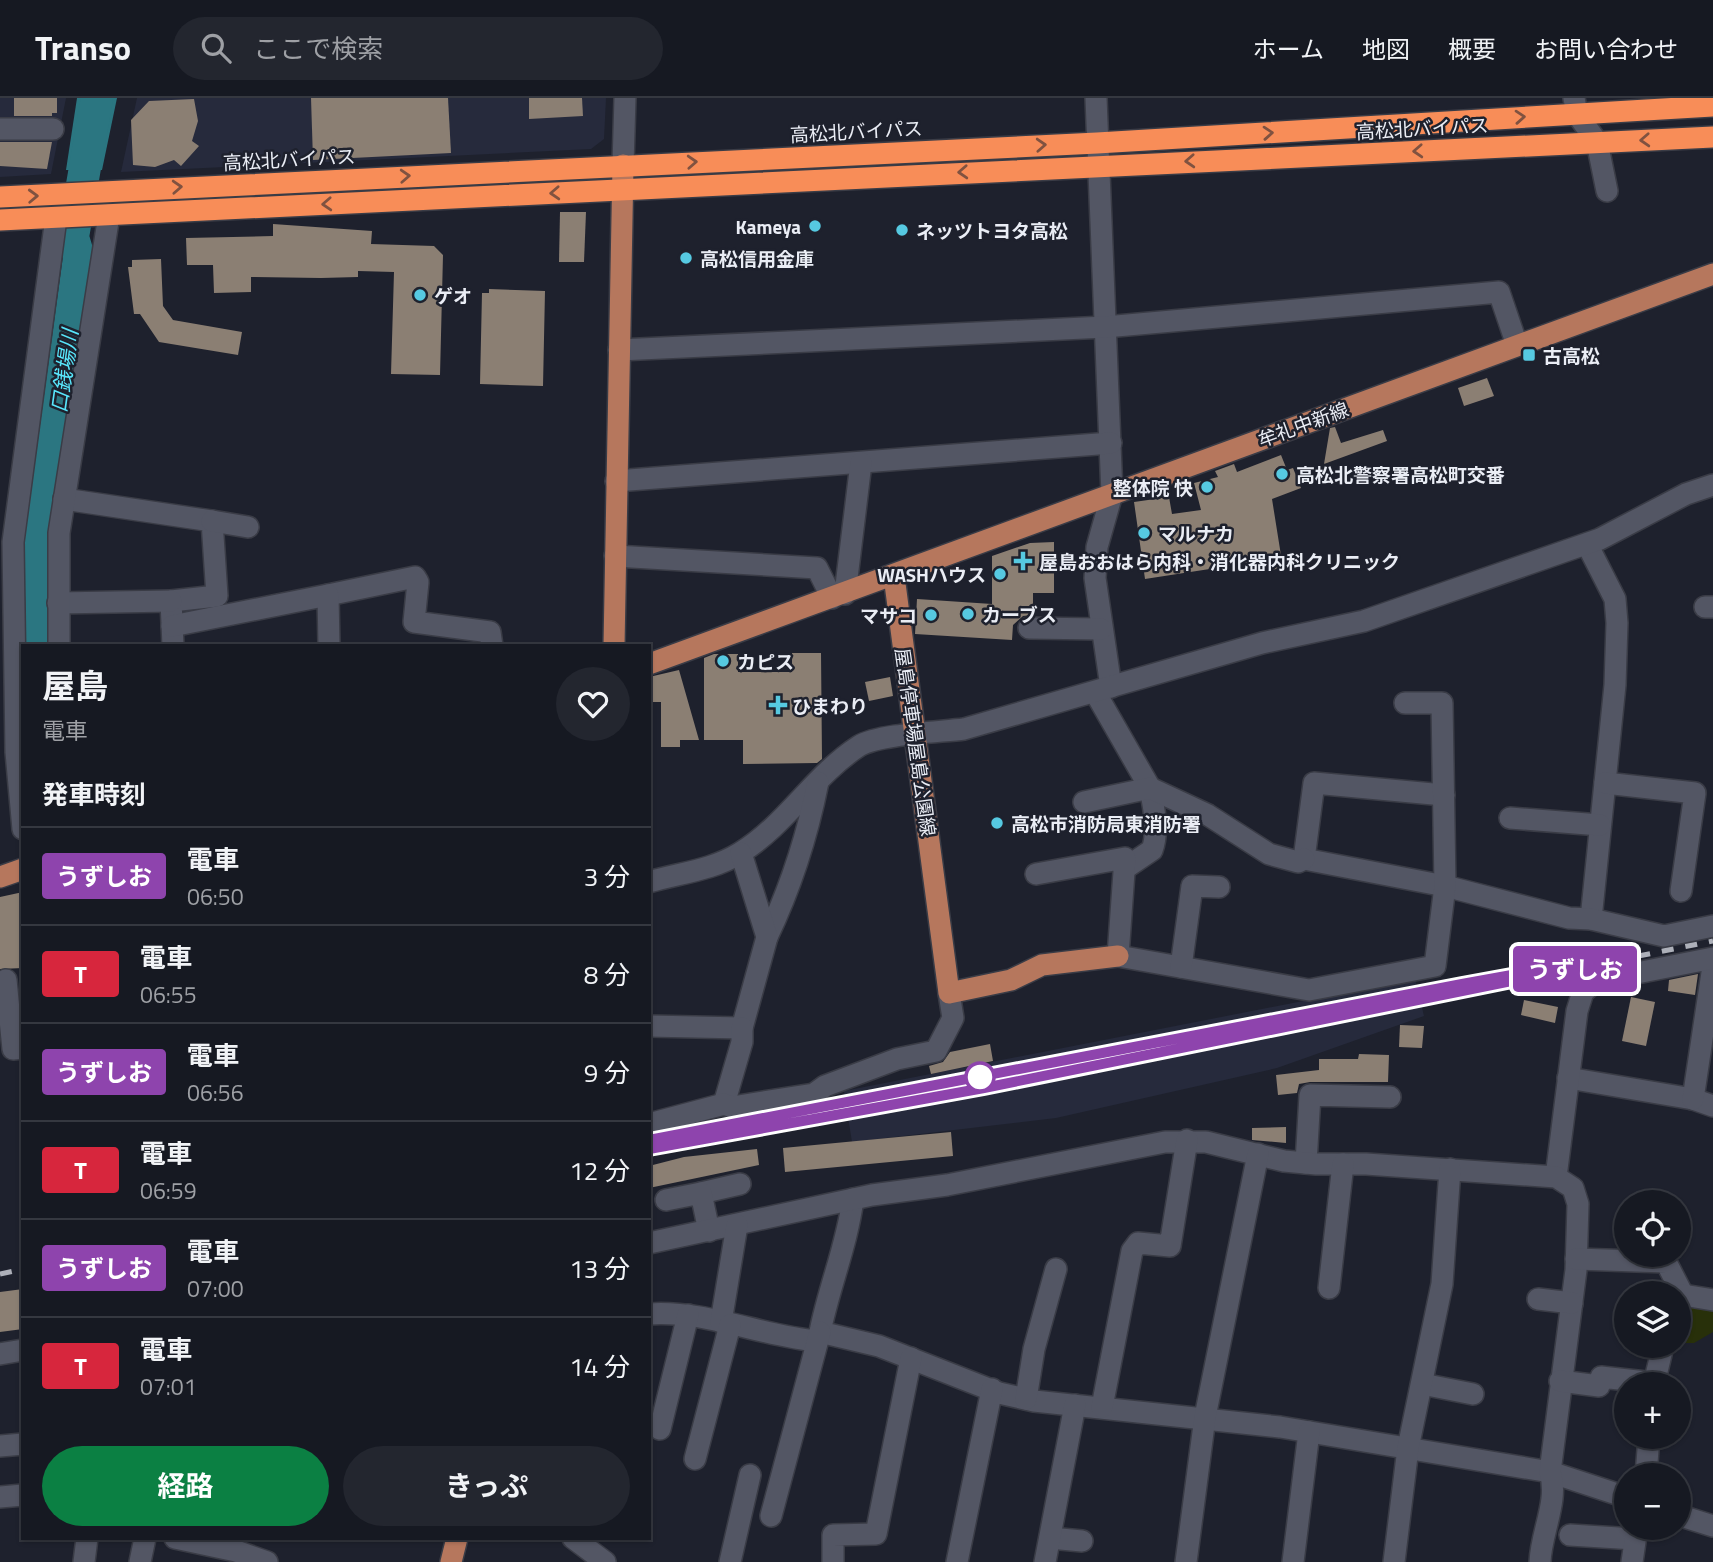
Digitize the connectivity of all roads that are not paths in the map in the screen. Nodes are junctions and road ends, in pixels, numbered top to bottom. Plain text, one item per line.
1 (625, 98) edge
2 (1096, 98) edge
3 (1575, 106) edge
4 (1713, 106) edge
5 (0, 129) edge
6 (53, 129) dead end
7 (1713, 137) edge
8 (1597, 142) junction
9 (1097, 144) junction
10 (624, 164) junction
11 (1097, 166) junction
12 (623, 190) junction
13 (1607, 191) dead end
14 (0, 197) edge
15 (107, 215) junction
16 (59, 218) junction
17 (0, 220) edge
18 (1713, 274) edge
19 (1105, 327) junction
20 (1517, 345) junction
21 (619, 350) junction
22 (1111, 443) junction
23 (861, 463) junction
24 (616, 481) junction
25 (1713, 485) edge
26 (1112, 494) junction
27 (9, 498) edge
28 (64, 499) junction
29 (212, 521) junction
30 (248, 527) dead end
31 (1587, 544) junction
32 (615, 556) junction
33 (894, 576) junction
34 (328, 595) junction
35 (839, 596) junction
36 (171, 601) junction
37 (58, 603) junction
38 (218, 606) junction
39 (1029, 628) dead end
40 (1101, 629) junction
41 (172, 636) edge
42 (59, 644) edge
43 (329, 644) edge
44 (492, 644) edge
45 (614, 644) edge
46 (651, 663) edge
47 (7, 664) edge
48 (1103, 690) junction
49 (1405, 704) dead end
50 (916, 734) junction
51 (818, 782) junction
52 (1605, 783) junction
53 (1150, 788) junction
54 (1444, 795) junction
55 (10, 796) edge
56 (1704, 796) edge
57 (1084, 802) dead end
58 (1510, 818) dead end
59 (21, 824) edge
60 (1600, 825) junction
61 (741, 853) junction
62 (1304, 859) junction
63 (1124, 869) junction
64 (21, 870) edge
65 (1036, 874) dead end
66 (0, 877) edge
67 (651, 882) edge
68 (1445, 886) junction
69 (1219, 887) dead end
70 (1681, 891) dead end
71 (1591, 919) junction
72 (1713, 926) edge
73 (768, 937) junction
74 (1118, 956) junction
75 (1713, 958) edge
76 (1713, 966) edge
77 (1181, 967) junction
78 (10, 980) edge
79 (949, 993) junction
80 (651, 1026) edge
81 (741, 1028) junction
82 (12, 1049) edge
83 (1569, 1078) junction
84 (1390, 1097) dead end
85 (1703, 1103) edge
86 (724, 1104) junction
87 (651, 1123) edge
88 (1187, 1140) junction
89 (1258, 1154) junction
90 (1306, 1163) junction
91 (1343, 1164) junction
92 (1450, 1169) junction
93 (1556, 1177) junction
94 (740, 1184) dead end
95 (701, 1193) junction
96 (853, 1199) junction
97 (666, 1200) dead end
98 (737, 1225) junction
99 (709, 1231) junction
100 (651, 1243) edge
101 (1576, 1259) junction
102 (1056, 1269) dead end
103 (1673, 1281) edge
104 (1329, 1288) dead end
105 (1538, 1299) dead end
106 (1713, 1300) edge
107 (1691, 1301) edge
108 (1572, 1303) junction
109 (651, 1314) edge
110 (688, 1315) junction
111 (726, 1324) junction
112 (818, 1337) junction
113 (21, 1350) edge
114 (0, 1354) edge
115 (911, 1358) junction
116 (1614, 1379) edge
117 (1560, 1381) junction
118 (1422, 1384) junction
119 (992, 1389) junction
120 (1473, 1394) dead end
121 (1026, 1399) junction
122 (1075, 1405) junction
123 (1102, 1407) junction
124 (1205, 1417) junction
125 (660, 1429) dead end
126 (1309, 1432) junction
127 (21, 1444) edge
128 (0, 1446) edge
129 (1408, 1448) junction
130 (695, 1460) dead end
131 (1550, 1472) junction
132 (750, 1475) dead end
133 (1614, 1493) edge
134 (21, 1495) edge
135 (0, 1497) edge
136 (771, 1516) dead end
137 (1691, 1519) edge
138 (1713, 1526) edge
139 (1614, 1534) edge
140 (1570, 1535) dead end
141 (1050, 1538) junction
142 (87, 1540) edge
143 (145, 1540) edge
144 (456, 1540) edge
145 (576, 1540) edge
146 (1635, 1540) edge
147 (206, 1541) edge
148 (1082, 1541) dead end
149 (84, 1562) edge
150 (140, 1562) edge
151 (267, 1562) edge
152 (451, 1562) edge
153 (605, 1562) edge
154 (730, 1562) edge
155 (834, 1562) edge
156 (957, 1562) edge
157 (1045, 1562) edge
158 (1186, 1562) edge
159 (1293, 1562) edge
160 (1394, 1562) edge
161 (1540, 1562) edge
162 (1632, 1562) edge

1 - 10 street
2 - 9 street
3 - 4 highway, 高松北バイパス
3 - 8 street
9 -> 3 highway, 高松北バイパス
5 - 6 street
7 -> 8 highway, 高松北バイパス
8 -> 11 highway, 高松北バイパス
8 - 13 street
10 -> 9 highway, 高松北バイパス
9 - 11 street
10 - 12 main road
14 -> 10 highway, 高松北バイパス
11 -> 12 highway, 高松北バイパス
11 - 19 street
12 -> 15 highway, 高松北バイパス
12 - 21 main road
15 - 16 highway, 高松北バイパス
15 - 28 street
16 - 17 highway, 高松北バイパス
16 - 27 street
18 - 20 main road, 牟礼中新線
19 - 20 street
19 - 21 street
19 - 22 street
20 - 26 main road, 牟礼中新線
21 - 24 main road
22 - 23 street
22 - 26 street
23 - 24 street
23 - 35 street
24 - 32 main road
25 - 31 street
26 - 33 main road, 牟礼中新線
26 - 40 street
27 - 47 street
28 - 29 street
28 - 37 street
29 - 30 street
29 - 38 street
31 - 48 street
31 - 52 street
32 - 35 street
32 - 45 main road
33 - 35 main road
33 - 50 main road, 屋島停車場屋島公園線
34 - 38 street
34 - 43 street
34 - 44 street
35 - 46 main road
36 - 37 street
36 - 38 street
36 - 41 street
37 - 42 street
38 - 41 street
39 - 40 street
40 - 48 street
47 - 55 street
48 - 50 street
48 - 53 street
49 - 54 street
50 - 51 street
50 - 79 main road, 屋島停車場屋島公園線
51 - 61 street
51 - 73 street
52 - 56 street
52 - 60 street
53 - 57 street
53 - 62 street
53 - 63 street
54 - 62 street
54 - 68 street
55 - 59 street
56 - 70 street
58 - 60 street
60 - 71 street
61 - 67 street
61 - 73 street
62 - 68 street
63 - 65 street
63 - 74 street
64 - 66 main road
68 - 71 street
68 - 77 street
69 - 77 street
71 - 72 street
73 - 81 street
74 - 77 street
74 - 79 main road
75 - 83 street
76 - 85 street
78 - 82 street
79 - 86 street
80 - 81 street
81 - 86 street
83 - 85 street
83 - 93 street
84 - 90 street
86 - 87 street
88 - 89 street
88 - 96 street
88 - 123 street
89 - 90 street
89 - 124 street
90 - 91 street
91 - 92 street
91 - 104 street
92 - 93 street
92 - 118 street
93 - 101 street
94 - 95 street
95 - 97 street
95 - 99 street
96 - 98 street
96 - 112 street
98 - 99 street
98 - 111 street
99 - 100 street
101 - 103 street
101 - 108 street
102 - 121 street
105 - 108 street
106 - 107 street
108 - 117 street
109 - 110 street
110 - 111 street
110 - 125 street
111 - 112 street
111 - 130 street
112 - 115 street
112 - 136 street
113 - 114 street
115 - 119 street
115 - 155 street
116 - 117 street
117 - 131 street
118 - 120 street
118 - 129 street
119 - 121 street
119 - 156 street
121 - 122 street
122 - 123 street
122 - 141 street
123 - 124 street
124 - 126 street
124 - 158 street
126 - 129 street
126 - 159 street
127 - 128 street
129 - 131 street
129 - 160 street
131 - 133 street
131 - 161 street
132 - 154 street
134 - 135 street
137 - 138 street
139 - 140 street
141 - 148 street
141 - 157 street
142 - 149 street
143 - 150 street
144 - 152 main road
145 - 153 street
146 - 162 street
147 - 151 street

